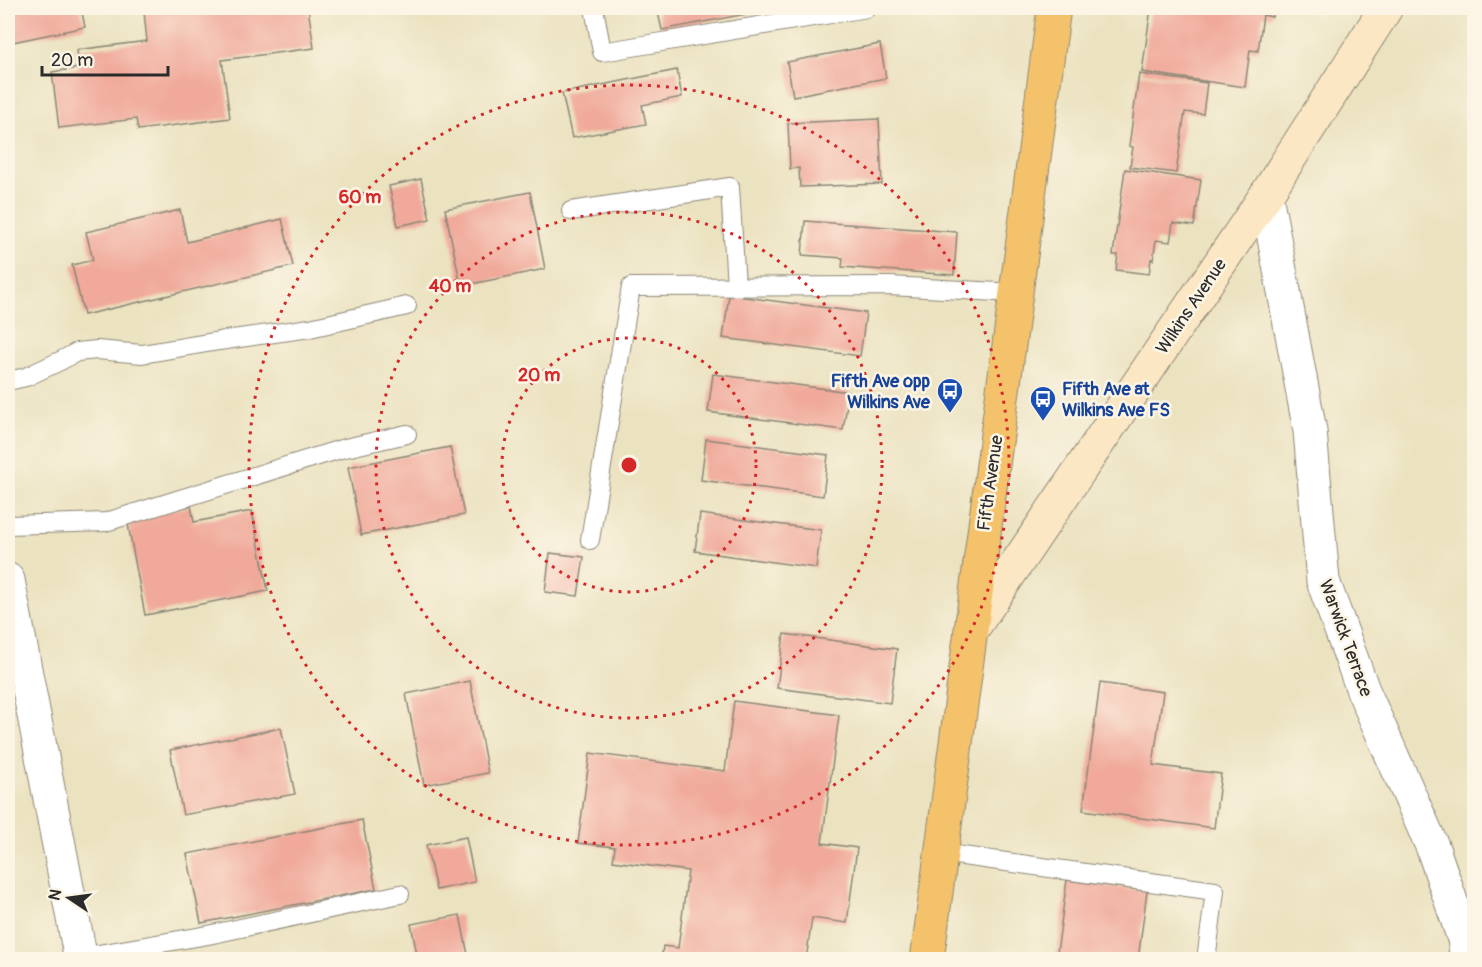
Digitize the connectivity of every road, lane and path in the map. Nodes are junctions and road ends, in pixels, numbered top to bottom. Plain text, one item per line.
1 (594, 8) edge
2 (867, 8) edge
3 (1054, 8) edge
4 (1386, 8) edge
5 (1266, 195) junction
6 (571, 211) dead end
7 (736, 286) junction
8 (1016, 293) junction
9 (406, 306) dead end
10 (8, 381) edge
11 (407, 434) dead end
12 (8, 525) edge
13 (590, 540) dead end
14 (8, 580) edge
15 (971, 631) junction
16 (942, 853) junction
17 (400, 894) dead end
18 (81, 958) edge
19 (927, 960) edge
20 (1206, 960) edge
21 (1467, 960) edge

1 - 2 lane
3 - 8 highway, Fifth Avenue
4 - 5 main road, Wilkins Avenue
5 - 15 main road, Wilkins Avenue
5 - 21 street, Warwick Terrace
6 - 7 lane
7 - 8 lane
7 - 13 lane
8 - 15 highway, Fifth Avenue
9 - 10 lane
11 - 12 lane
14 - 18 street
15 - 16 highway, Fifth Avenue
16 - 19 highway, Fifth Avenue
16 - 20 lane
17 - 18 lane

